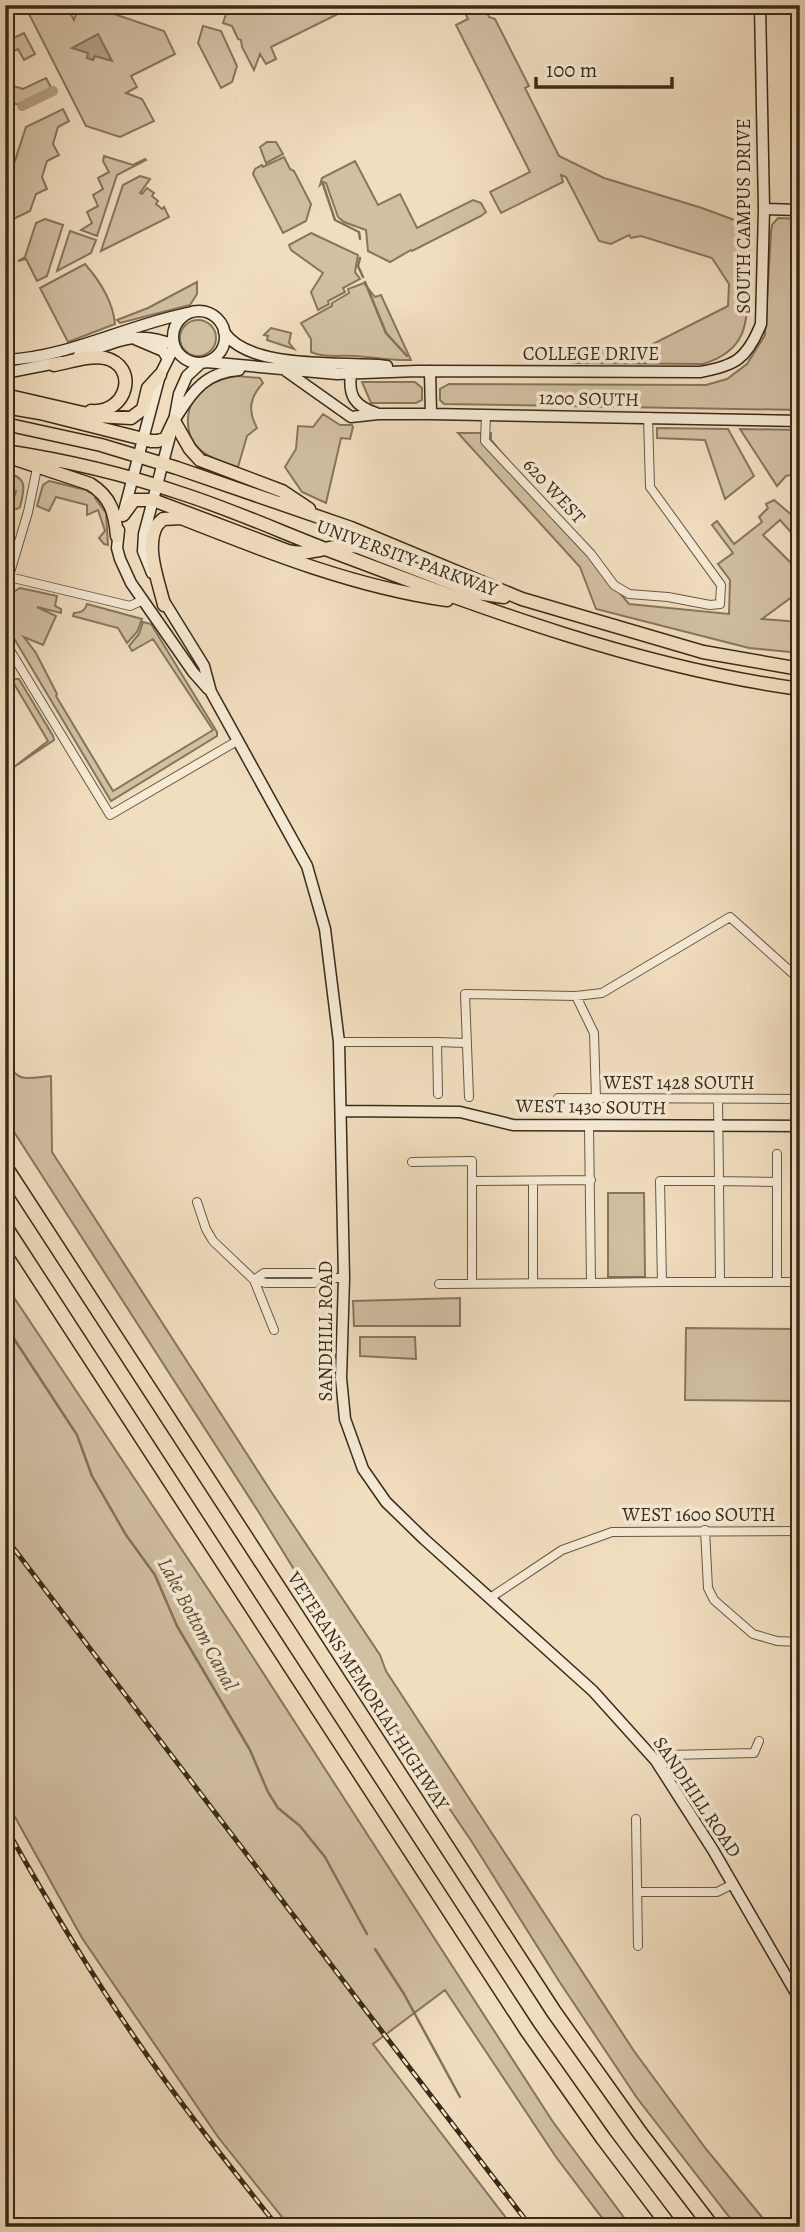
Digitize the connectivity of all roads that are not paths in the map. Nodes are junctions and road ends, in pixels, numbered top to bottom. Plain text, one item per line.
1 (760, 5) edge
2 (764, 209) junction
3 (800, 209) edge
4 (188, 313) junction
5 (224, 331) junction
6 (131, 338) junction
7 (754, 342) joint
8 (174, 346) junction
9 (168, 359) junction
10 (5, 360) edge
11 (204, 363) junction
12 (54, 365) junction
13 (270, 368) junction
14 (284, 370) junction
15 (417, 370) junction
16 (430, 371) junction
17 (5, 373) edge
18 (351, 374) junction
19 (160, 375) junction
20 (5, 395) edge
21 (5, 407) edge
22 (75, 409) junction
23 (378, 414) junction
24 (431, 414) junction
25 (486, 415) junction
26 (648, 417) junction
27 (174, 421) junction
28 (800, 421) edge
29 (5, 424) edge
30 (143, 439) junction
31 (5, 453) edge
32 (138, 456) junction
33 (163, 463) junction
34 (37, 468) junction
35 (132, 479) junction
36 (157, 486) junction
37 (153, 500) junction
38 (123, 515) junction
39 (327, 521) junction
40 (117, 536) junction
41 (327, 549) junction
42 (7, 577) edge
43 (5, 589) edge
44 (143, 600) junction
45 (522, 600) junction
46 (471, 603) junction
47 (164, 605) junction
48 (5, 642) edge
49 (800, 669) edge
50 (800, 689) edge
51 (211, 692) junction
52 (237, 741) junction
53 (800, 980) edge
54 (576, 996) junction
55 (338, 1042) junction
56 (437, 1042) junction
57 (466, 1043) junction
58 (438, 1094) dead end
59 (468, 1097) dead end
60 (558, 1098) dead end
61 (596, 1098) junction
62 (718, 1099) junction
63 (800, 1100) edge
64 (341, 1111) junction
65 (589, 1125) junction
66 (719, 1126) junction
67 (800, 1126) edge
68 (777, 1154) dead end
69 (412, 1162) dead end
70 (5, 1167) edge
71 (591, 1180) junction
72 (472, 1181) junction
73 (533, 1181) junction
74 (719, 1181) junction
75 (777, 1182) junction
76 (197, 1202) dead end
77 (5, 1227) edge
78 (344, 1278) junction
79 (254, 1280) junction
80 (662, 1282) junction
81 (720, 1282) junction
82 (777, 1282) junction
83 (800, 1282) edge
84 (533, 1283) junction
85 (591, 1283) junction
86 (439, 1284) dead end
87 (472, 1284) junction
88 (274, 1329) dead end
89 (705, 1530) junction
90 (800, 1531) edge
91 (490, 1598) junction
92 (800, 1642) edge
93 (759, 1741) dead end
94 (656, 1761) junction
95 (636, 1819) dead end
96 (733, 1884) junction
97 (637, 1892) junction
98 (638, 1946) dead end
99 (800, 2000) edge
100 (670, 2227) edge
101 (712, 2227) edge

1 - 2 street, SOUTH CAMPUS DRIVE
2 - 3 street
2 - 7 street, SOUTH CAMPUS DRIVE
4 - 5 street
4 - 8 street
4 - 10 street
5 - 11 street
5 - 15 street, COLLEGE DRIVE
6 - 8 street
6 - 9 street
6 - 12 street
7 - 16 street, COLLEGE DRIVE
8 - 9 street, SANDHILL ROAD
8 - 11 street
9 - 19 street, SANDHILL ROAD
11 - 13 street, COLLEGE DRIVE
11 - 27 street, SANDHILL ROAD
12 - 17 street
12 - 22 main road
13 - 14 street, COLLEGE DRIVE
13 - 27 street
14 - 18 street, COLLEGE DRIVE
14 - 23 street, 1200 SOUTH
15 - 16 street, COLLEGE DRIVE
15 - 18 street, COLLEGE DRIVE
16 - 24 street
18 - 23 street
19 - 22 main road
19 - 30 street, SANDHILL ROAD
20 - 22 main road
21 - 30 main road
23 - 24 street, 1200 SOUTH
24 - 25 street, 1200 SOUTH
25 - 26 street, 1200 SOUTH
25 - 26 street, 620 WEST
26 - 28 street, 1200 SOUTH
27 - 30 main road
27 - 33 street, SANDHILL ROAD
27 - 39 main road
29 - 32 main road
30 - 32 street, SANDHILL ROAD
31 - 34 main road
31 - 35 main road, UNIVERSITY PARKWAY
32 - 33 main road, UNIVERSITY PARKWAY
32 - 35 street, SANDHILL ROAD
33 - 36 street, SANDHILL ROAD
33 - 39 main road, UNIVERSITY PARKWAY
34 - 40 main road
34 - 42 street
35 - 36 main road, UNIVERSITY PARKWAY
35 - 38 street, SANDHILL ROAD
36 - 37 street, SANDHILL ROAD
36 - 41 main road, UNIVERSITY PARKWAY
37 - 38 main road
37 - 41 main road
37 - 47 street, SANDHILL ROAD
38 - 40 street, SANDHILL ROAD
39 - 45 main road, UNIVERSITY PARKWAY
40 - 44 street, SANDHILL ROAD
41 - 45 main road
41 - 46 main road, UNIVERSITY PARKWAY
42 - 43 street
42 - 44 street
44 - 51 street, SANDHILL ROAD
45 - 49 main road, UNIVERSITY PARKWAY
46 - 47 main road
46 - 50 main road, UNIVERSITY PARKWAY
47 - 51 street, SANDHILL ROAD
48 - 52 street
51 - 52 street, SANDHILL ROAD
52 - 55 street, SANDHILL ROAD
53 - 54 street
54 - 57 street
54 - 61 street
55 - 56 street
55 - 64 street, SANDHILL ROAD
56 - 57 street
56 - 58 street
57 - 59 street
60 - 61 street, WEST 1428 SOUTH
61 - 62 street, WEST 1428 SOUTH
62 - 63 street, WEST 1428 SOUTH
62 - 66 street
64 - 65 street, WEST 1430 SOUTH
64 - 78 street, SANDHILL ROAD
65 - 66 street, WEST 1430 SOUTH
65 - 71 street
66 - 67 street, WEST 1430 SOUTH
66 - 74 street
68 - 75 street
69 - 72 street
70 - 101 highway, VETERANS MEMORIAL HIGHWAY
71 - 73 street
71 - 85 street
72 - 73 street
72 - 87 street
73 - 84 street
74 - 75 street
74 - 80 street
74 - 81 street
75 - 82 street
76 - 79 street
77 - 100 highway
78 - 79 street
78 - 91 street, SANDHILL ROAD
79 - 88 street
80 - 81 street
80 - 85 street
81 - 82 street
82 - 83 street
84 - 85 street
84 - 87 street
86 - 87 street
89 - 90 street, WEST 1600 SOUTH
89 - 91 street, WEST 1600 SOUTH
89 - 92 street
91 - 94 street, SANDHILL ROAD
93 - 94 street
94 - 96 street, SANDHILL ROAD
95 - 97 street
96 - 97 street
96 - 99 street, SANDHILL ROAD
97 - 98 street

